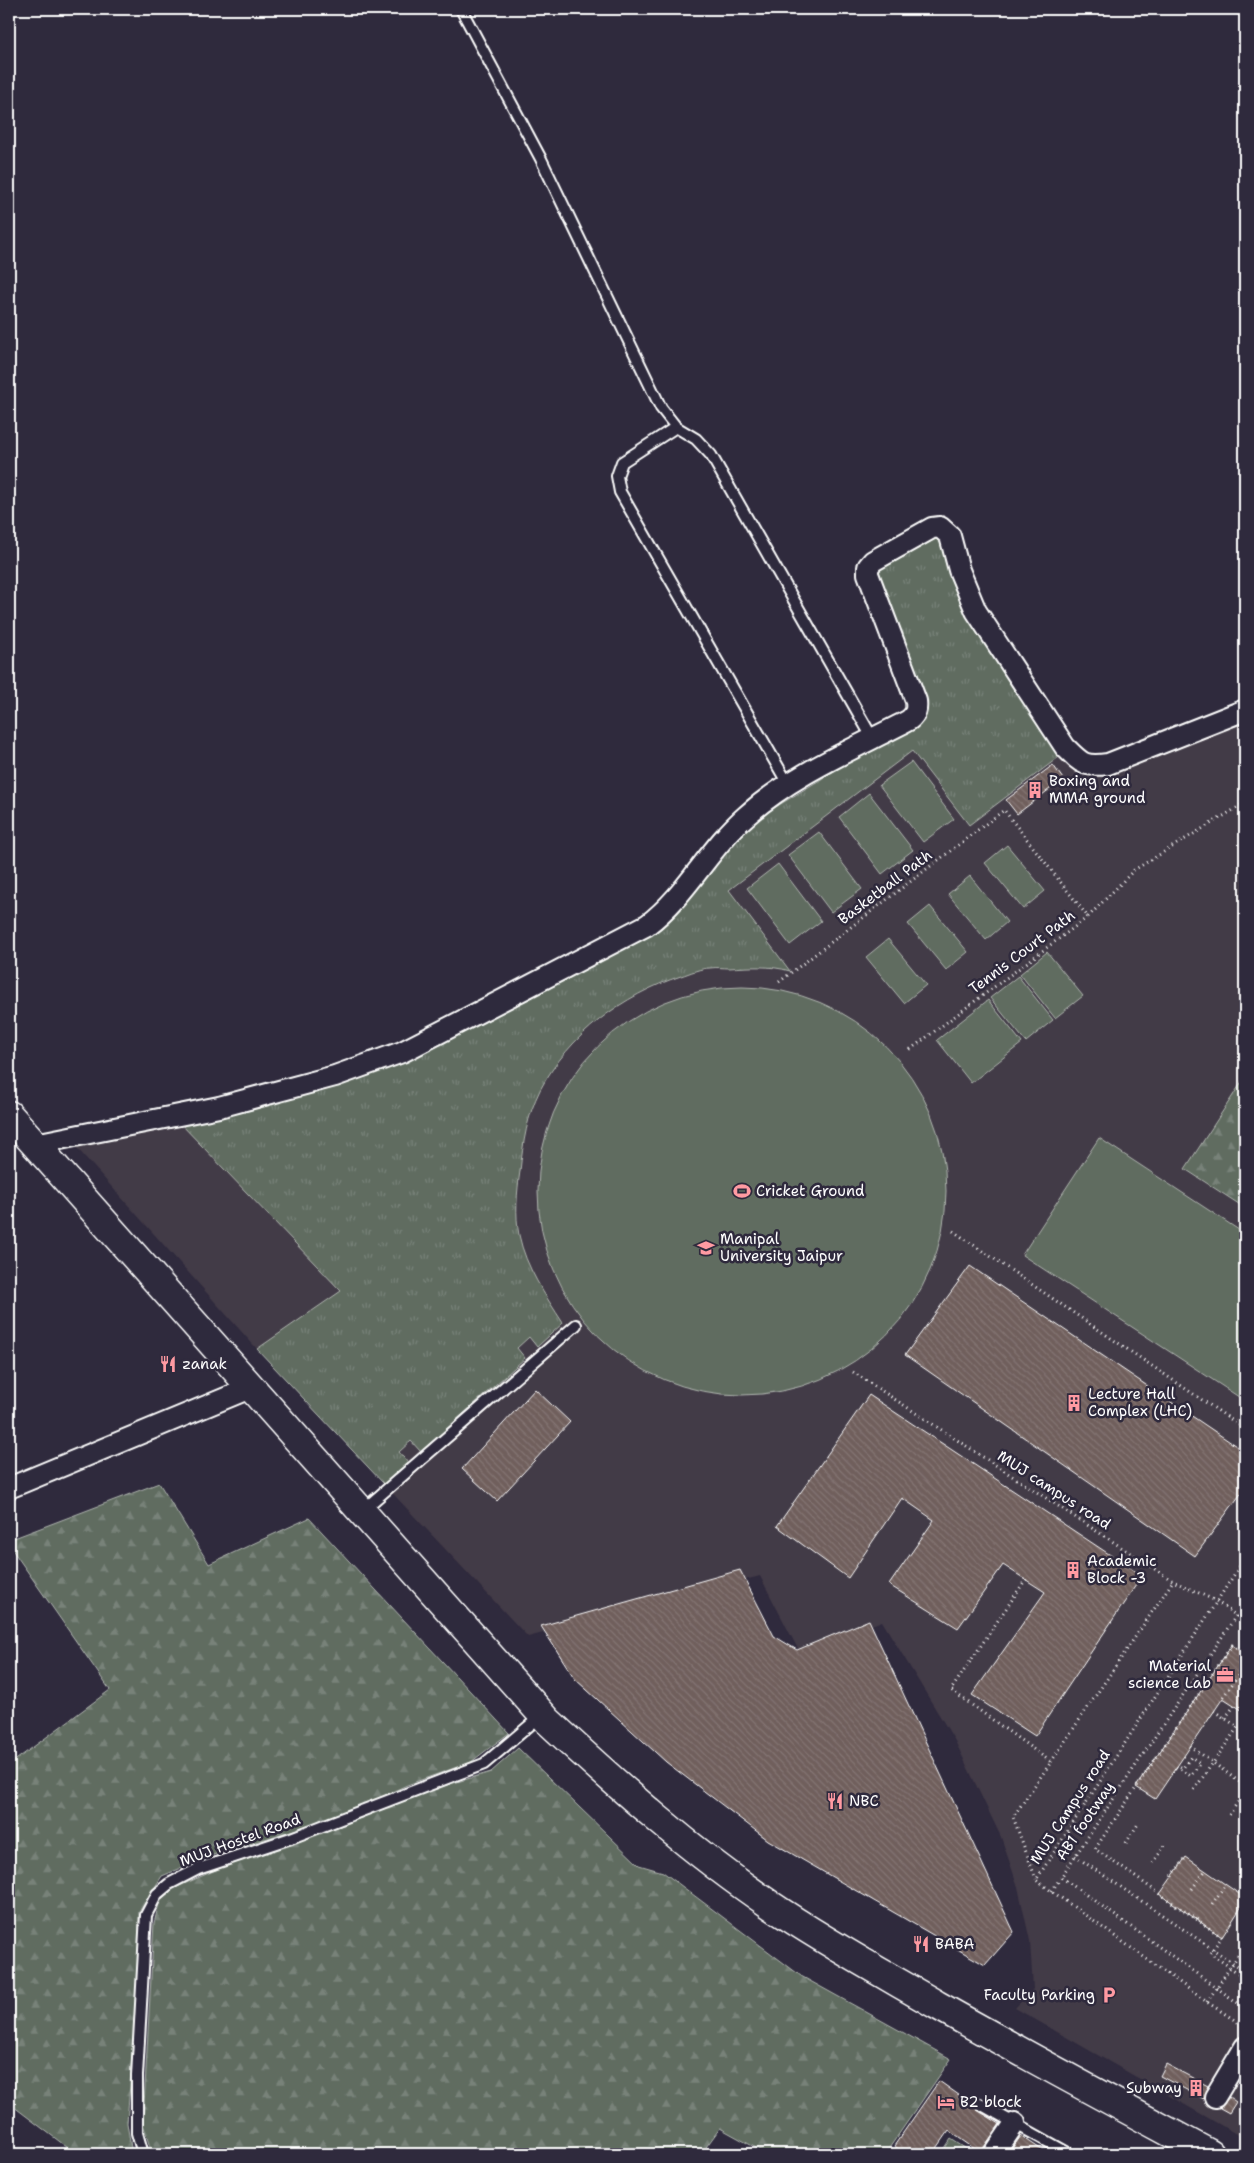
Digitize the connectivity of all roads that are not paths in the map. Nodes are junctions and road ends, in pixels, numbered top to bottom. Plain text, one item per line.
1 (461, 9) edge
2 (676, 427) junction
3 (1245, 710) edge
4 (873, 739) junction
5 (788, 784) junction
6 (9, 1115) edge
7 (35, 1144) junction
8 (576, 1325) dead end
9 (250, 1388) junction
10 (9, 1488) edge
11 (361, 1512) junction
12 (542, 1714) junction
13 (1245, 2048) edge
14 (1216, 2097) dead end
15 (980, 2104) dead end
16 (1015, 2123) junction
17 (143, 2154) edge
18 (994, 2154) edge
19 (1070, 2154) edge
20 (1210, 2154) edge

1 - 2 lane
2 - 4 lane
2 - 5 lane
3 - 4 street
4 - 5 street
5 - 7 street
6 - 7 street
7 - 9 street
8 - 11 lane
9 - 10 street
9 - 11 street
11 - 12 street
12 - 17 lane, MUJ Hostel Road
12 - 20 street
13 - 14 street
15 - 16 lane
16 - 18 street
16 - 19 lane

